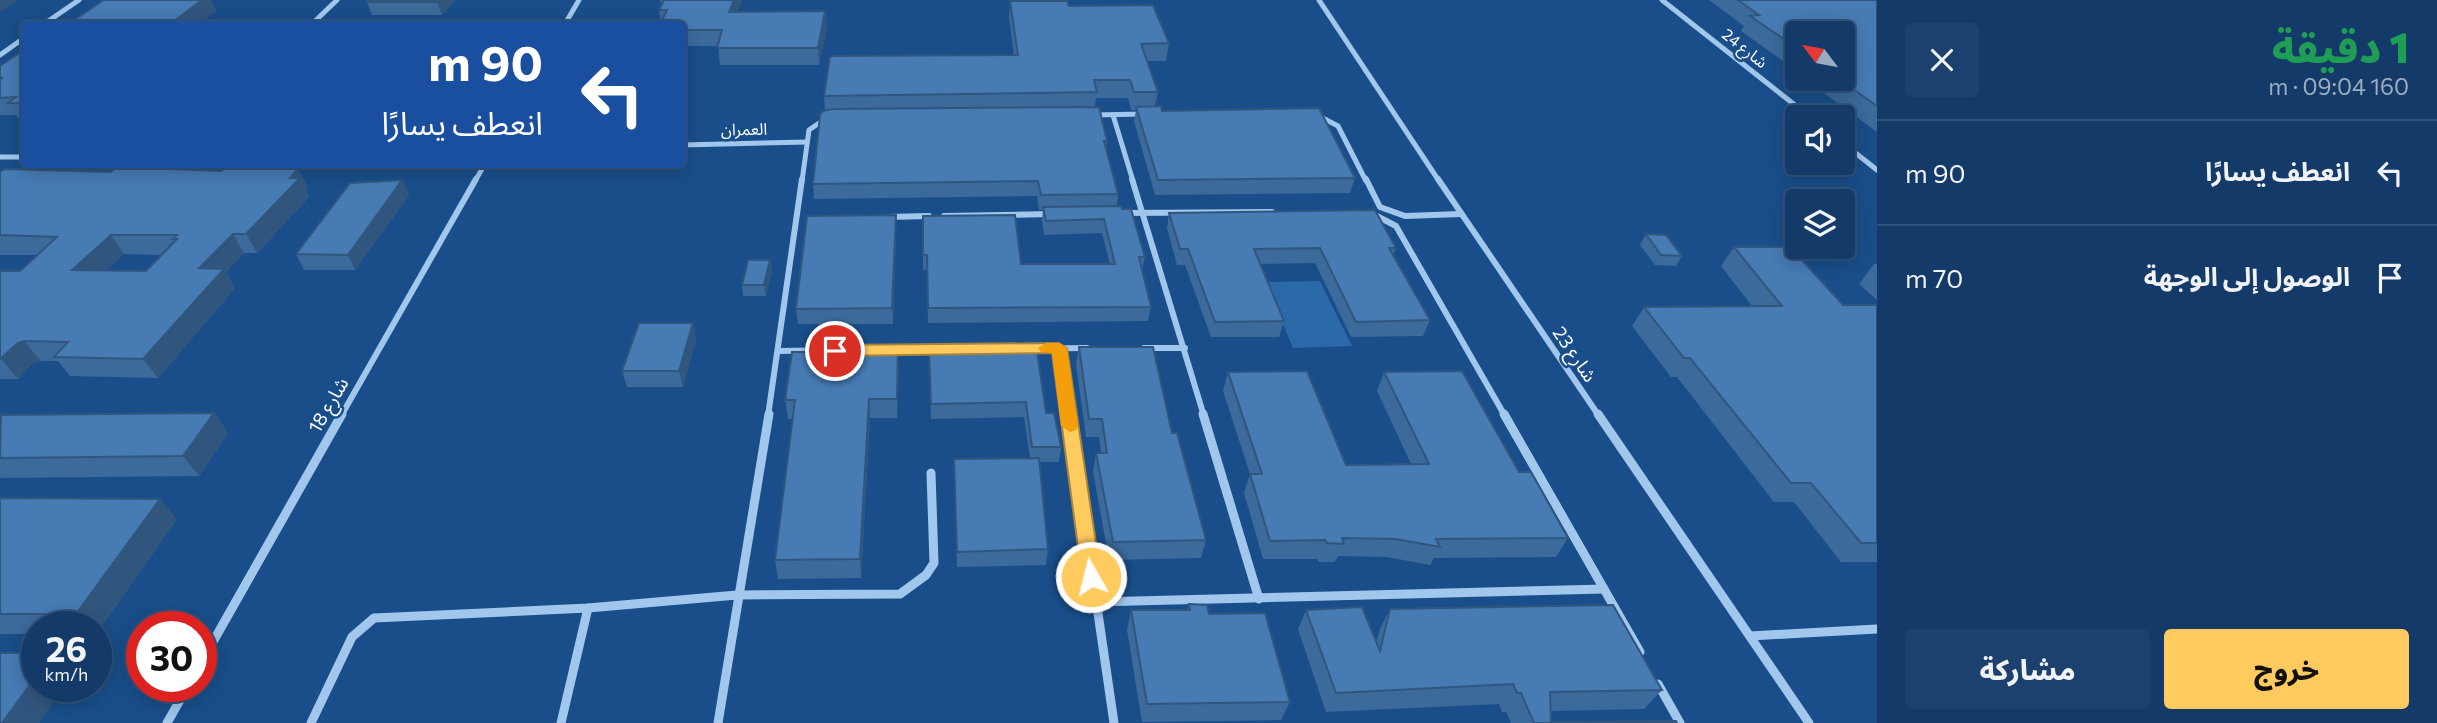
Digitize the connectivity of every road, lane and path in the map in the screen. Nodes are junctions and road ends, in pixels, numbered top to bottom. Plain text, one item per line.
1 (79, 0) edge
2 (337, 0) edge
3 (579, 0) edge
4 (1319, 0) edge
5 (1662, 0) edge
6 (48, 21) edge
7 (316, 21) edge
8 (567, 21) edge
9 (21, 40) edge
10 (0, 55) edge
11 (1795, 105) edge
12 (1306, 113) edge
13 (1154, 114) edge
14 (1086, 115) edge
15 (1113, 115) junction
16 (834, 118) edge
17 (807, 142) junction
18 (686, 145) edge
19 (1855, 153) edge
20 (21, 157) edge
21 (0, 158) edge
22 (483, 168) edge
23 (1877, 170) edge
24 (1365, 211) edge
25 (1278, 212) edge
26 (1116, 213) edge
27 (1144, 213) junction
28 (1061, 214) edge
29 (1461, 215) junction
30 (880, 217) edge
31 (811, 218) edge
32 (797, 219) junction
33 (1059, 348) junction
34 (1097, 348) edge
35 (1135, 348) edge
36 (1185, 348) junction
37 (849, 350) edge
38 (877, 350) edge
39 (779, 351) junction
40 (931, 473) dead end
41 (1604, 589) junction
42 (737, 595) junction
43 (1259, 600) junction
44 (1095, 602) junction
45 (588, 608) junction
46 (1877, 629) edge
47 (217, 635) edge
48 (1749, 636) junction
49 (1642, 656) edge
50 (1655, 678) edge
51 (179, 702) edge
52 (167, 723) edge
53 (311, 723) edge
54 (561, 723) edge
55 (718, 723) edge
56 (1114, 723) edge
57 (1681, 723) edge
58 (1809, 723) edge

1 - 6 street
2 - 7 street
3 - 8 street
4 - 29 street, شارع 23
5 - 11 street, شارع 24
9 - 10 street
12 - 29 street
13 - 15 street
14 - 15 street
15 - 27 street
16 - 17 street
17 - 18 street, العمران
17 - 32 street
19 - 23 street
20 - 21 street
22 - 47 street, شارع 18
24 - 41 street
25 - 27 street
26 - 27 street
27 - 36 street
28 - 30 street
29 - 48 street, شارع 23
31 - 32 street
32 - 39 street
33 - 34 street
33 - 38 street
33 - 44 street
35 - 36 street
36 - 43 street
37 - 39 street
39 - 42 street
40 - 42 street
41 - 43 street
41 - 49 street
42 - 45 street
42 - 55 street
43 - 44 street
44 - 56 street
45 - 53 street
45 - 54 street
46 - 48 street
48 - 58 street, شارع 23
50 - 57 street
51 - 52 street

